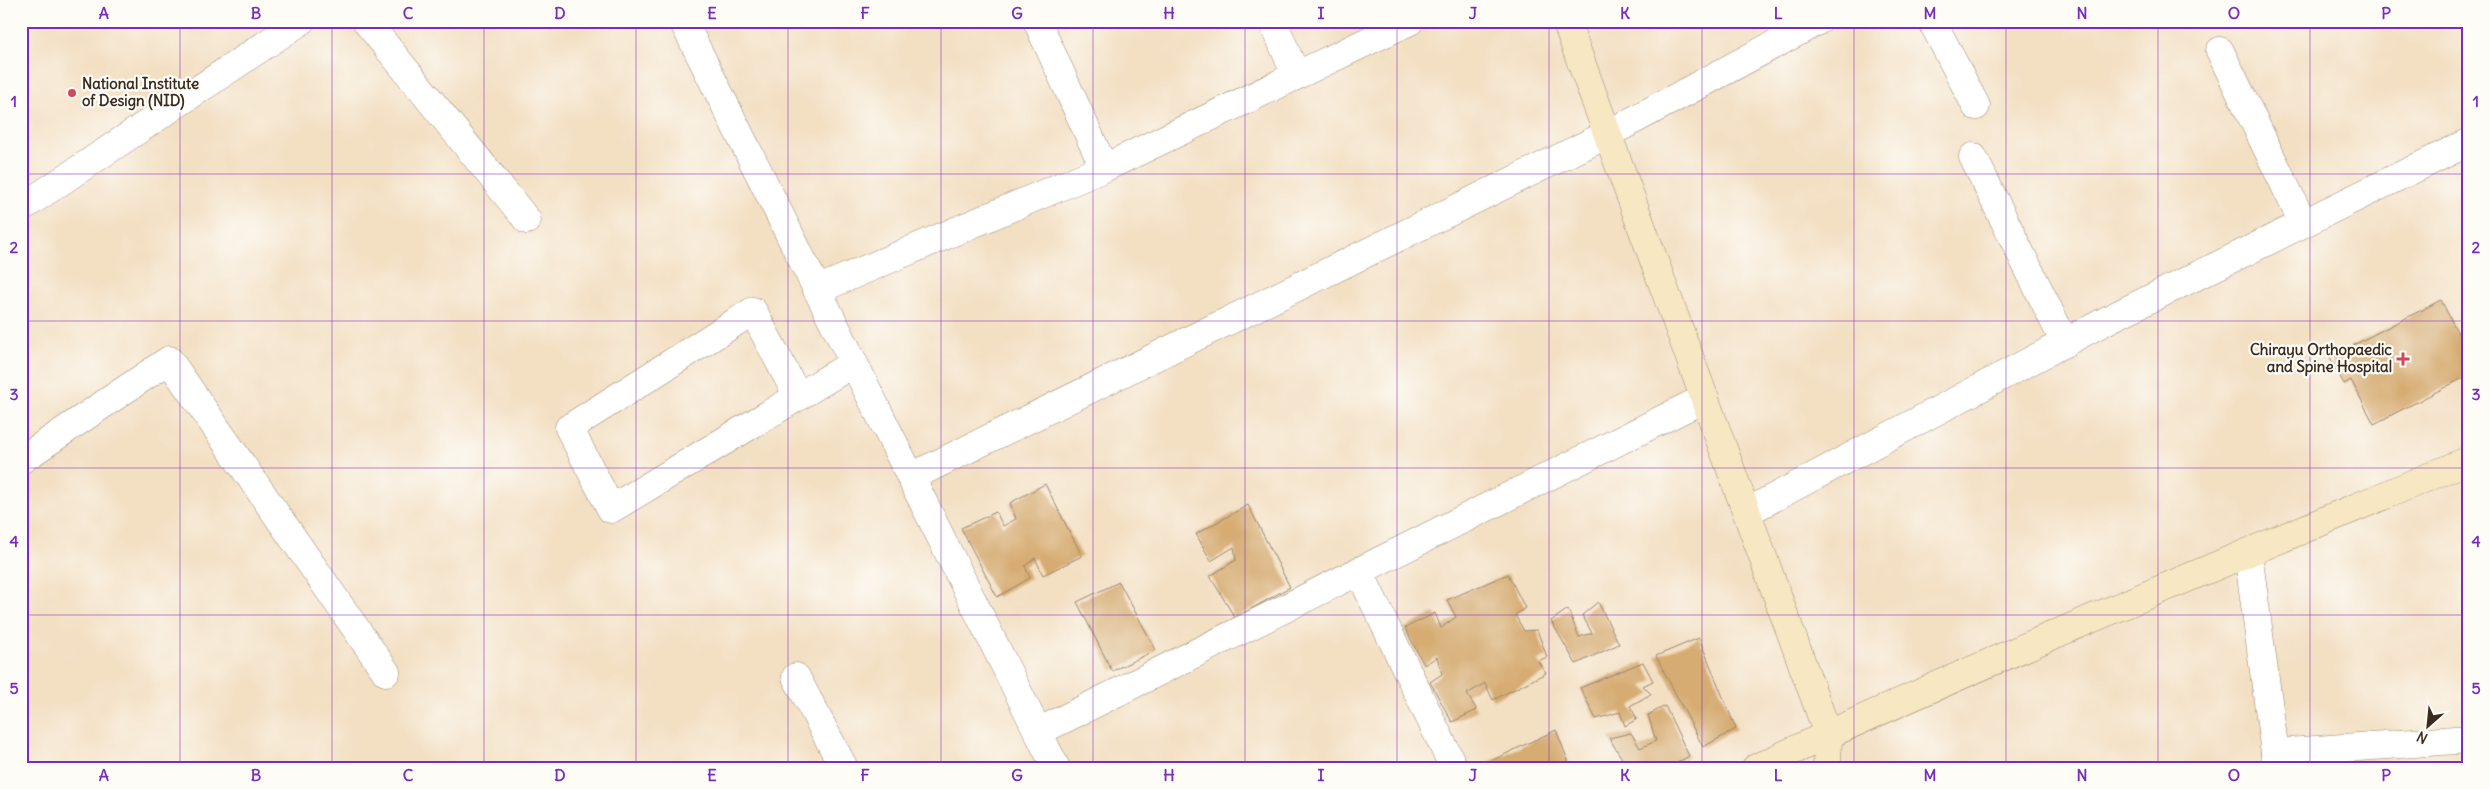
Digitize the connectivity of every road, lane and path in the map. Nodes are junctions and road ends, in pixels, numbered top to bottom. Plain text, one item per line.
1 (301, 21) edge
2 (366, 21) edge
3 (683, 21) edge
4 (1037, 21) edge
5 (1273, 21) edge
6 (1410, 21) edge
7 (1566, 21) edge
8 (1818, 21) edge
9 (1932, 21) edge
10 (2220, 51) dead end
11 (1296, 76) junction
12 (1976, 106) dead end
13 (1606, 135) junction
14 (2469, 142) edge
15 (1973, 157) dead end
16 (1104, 168) junction
17 (21, 208) edge
18 (527, 220) dead end
19 (2303, 223) junction
20 (817, 290) junction
21 (2065, 343) junction
22 (854, 363) junction
23 (798, 397) junction
24 (1704, 398) junction
25 (21, 460) edge
26 (2469, 460) edge
27 (911, 477) junction
28 (1747, 512) junction
29 (2248, 553) junction
30 (1359, 571) junction
31 (386, 672) dead end
32 (796, 677) dead end
33 (1038, 732) junction
34 (1828, 734) junction
35 (2469, 739) edge
36 (2275, 760) edge
37 (844, 768) edge
38 (1056, 768) edge
39 (1454, 768) edge
40 (1756, 768) edge
41 (1827, 768) edge

1 - 17 street
2 - 18 street
3 - 20 street
4 - 16 street
5 - 11 street
6 - 11 street
7 - 13 street
8 - 13 street
9 - 12 street
10 - 19 street
11 - 16 street
13 - 24 street
13 - 27 street
14 - 19 street
15 - 21 street
16 - 20 street
19 - 21 street
20 - 22 street
21 - 28 street
22 - 23 street
22 - 27 street
23 - 23 street
24 - 28 street
24 - 30 street
25 - 31 street
26 - 29 street
27 - 33 street
28 - 34 street
29 - 34 street
29 - 36 street
30 - 33 street
30 - 39 street
32 - 37 street
33 - 38 street
34 - 40 street
34 - 41 street
35 - 36 street

